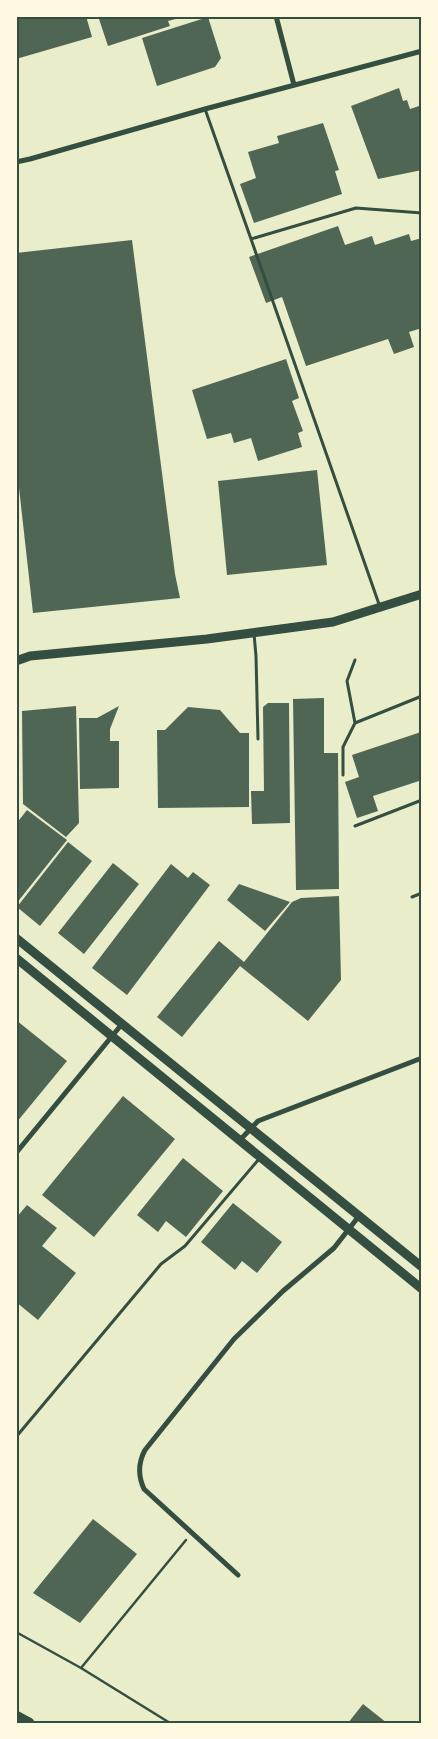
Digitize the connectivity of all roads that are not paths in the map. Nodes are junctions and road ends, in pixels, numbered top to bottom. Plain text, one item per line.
1 (276, 16) edge
2 (422, 51) edge
3 (294, 85) junction
4 (205, 110) junction
5 (16, 162) edge
6 (422, 213) edge
7 (251, 239) junction
8 (421, 596) edge
9 (380, 608) junction
10 (254, 633) junction
11 (16, 655) edge
12 (30, 656) junction
13 (16, 660) edge
14 (355, 660) dead end
15 (422, 696) edge
16 (354, 723) junction
17 (258, 739) dead end
18 (343, 775) dead end
19 (422, 800) edge
20 (355, 826) dead end
21 (422, 893) edge
22 (412, 897) dead end
23 (16, 938) edge
24 (16, 958) edge
25 (122, 1024) junction
26 (111, 1036) junction
27 (422, 1058) edge
28 (250, 1128) junction
29 (239, 1142) junction
30 (16, 1153) edge
31 (260, 1158) junction
32 (359, 1216) junction
33 (348, 1230) junction
34 (422, 1267) edge
35 (422, 1289) edge
36 (16, 1438) edge
37 (238, 1575) dead end
38 (16, 1716) edge
39 (29, 1723) edge

1 - 3 street
2 - 3 street
3 - 4 street
4 - 5 street
4 - 7 lane
6 - 7 lane
7 - 9 lane
8 - 9 main road
9 - 10 main road
10 - 12 main road
10 - 17 lane
11 - 12 main road
12 - 13 main road
14 - 16 lane
15 - 16 lane
16 - 18 lane
19 - 20 lane
21 - 22 lane
23 - 25 main road
24 - 26 main road
25 - 26 street
25 - 28 main road
26 - 29 main road
26 - 30 street
27 - 28 street
28 - 29 street
28 - 32 main road
29 - 31 main road
31 - 33 main road
31 - 36 lane
32 - 33 street
32 - 34 main road
33 - 35 main road
33 - 37 street
38 - 39 highway

